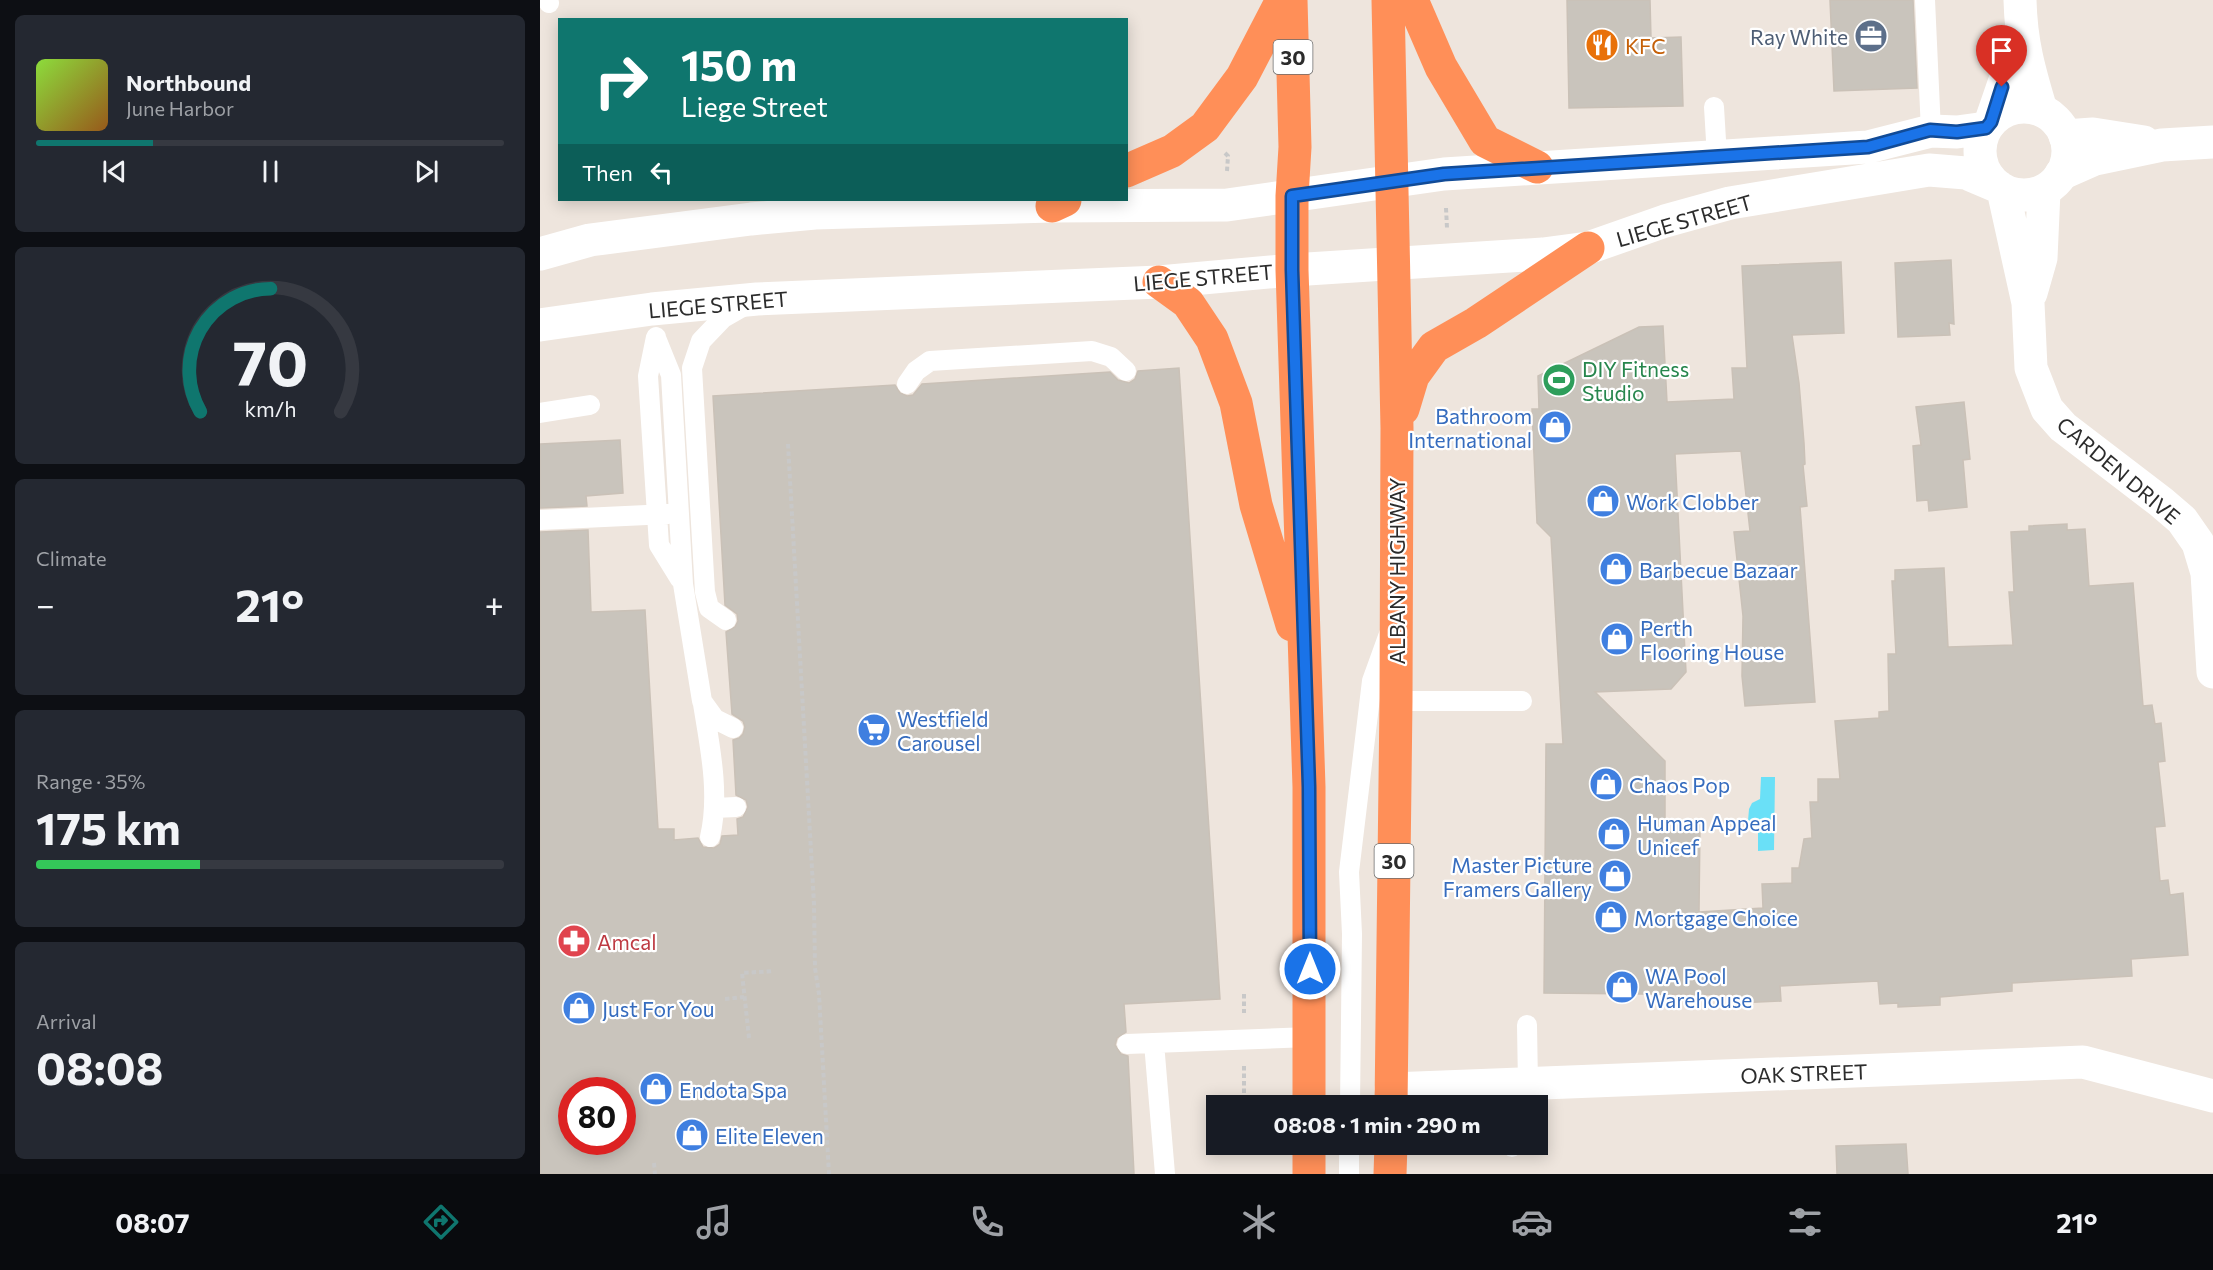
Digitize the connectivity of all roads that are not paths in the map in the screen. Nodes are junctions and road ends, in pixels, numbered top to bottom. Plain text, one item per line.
1 (1282, 0) edge
2 (1292, 0) edge
3 (1388, 0) edge
4 (1412, 0) edge
5 (1924, 0) edge
6 (2020, 0) edge
7 (2021, 34) junction
8 (1714, 106) dead end
9 (2041, 110) junction
10 (1988, 125) junction
11 (1930, 130) junction
12 (2065, 136) junction
13 (2213, 142) edge
14 (2162, 145) junction
15 (1717, 157) junction
16 (1537, 167) junction
17 (1128, 170) edge
18 (1392, 181) junction
19 (2053, 183) junction
20 (2001, 189) junction
21 (1292, 196) junction
22 (1059, 202) edge
23 (1588, 248) junction
24 (540, 254) edge
25 (1394, 262) junction
26 (1292, 270) junction
27 (1159, 282) junction
28 (757, 299) junction
29 (2028, 303) junction
30 (654, 323) junction
31 (540, 325) edge
32 (1126, 371) dead end
33 (907, 384) dead end
34 (590, 405) dead end
35 (540, 413) edge
36 (1396, 428) junction
37 (657, 514) junction
38 (679, 514) junction
39 (540, 520) edge
40 (683, 584) junction
41 (1395, 617) junction
42 (726, 620) dead end
43 (1305, 667) junction
44 (2213, 672) edge
45 (702, 701) junction
46 (1396, 701) junction
47 (1522, 702) dead end
48 (733, 728) dead end
49 (736, 807) dead end
50 (715, 808) junction
51 (710, 837) dead end
52 (1527, 1025) dead end
53 (1310, 1037) junction
54 (1154, 1043) junction
55 (1127, 1044) dead end
56 (1516, 1092) edge
57 (1310, 1095) edge
58 (1350, 1095) edge
59 (1391, 1095) edge
60 (1441, 1095) edge
61 (2213, 1096) edge
62 (1309, 1155) edge
63 (1349, 1155) edge
64 (1391, 1155) edge
65 (1165, 1174) edge
66 (1309, 1174) edge
67 (1349, 1174) edge
68 (1390, 1174) edge

1 - 17 highway
2 - 21 highway, 30
3 - 18 highway, ALBANY HIGHWAY / 30
4 - 16 highway
5 - 11 lane
6 - 7 street
7 - 9 street
7 - 10 street
8 - 15 lane
9 - 10 street
9 - 12 street
10 - 11 street
10 - 20 street
11 - 15 street
12 - 14 street, LIEGE STREET
12 - 19 street
13 - 14 street, LIEGE STREET
14 - 19 street, LIEGE STREET
15 - 16 street
16 - 18 street
18 - 21 street
18 - 25 highway, ALBANY HIGHWAY / 30
19 - 20 street, LIEGE STREET
19 - 29 street, CARDEN DRIVE
20 - 23 street, LIEGE STREET
20 - 29 street, CARDEN DRIVE
21 - 22 street
21 - 26 highway, 30
22 - 24 street
23 - 25 street, LIEGE STREET
23 - 36 highway
25 - 26 street, LIEGE STREET
25 - 36 highway, ALBANY HIGHWAY / 30
26 - 27 street, LIEGE STREET
26 - 43 highway, 30
27 - 28 street, LIEGE STREET
27 - 43 highway
28 - 30 street, LIEGE STREET
28 - 42 lane
29 - 44 street, CARDEN DRIVE
30 - 31 street, LIEGE STREET
30 - 37 lane
30 - 38 lane
32 - 33 lane
34 - 35 lane
36 - 41 highway, ALBANY HIGHWAY / 30
37 - 38 lane
37 - 39 lane
37 - 40 lane
38 - 40 lane
40 - 45 lane
41 - 46 highway, ALBANY HIGHWAY / 30
41 - 58 lane
43 - 53 highway, 30
45 - 48 lane
45 - 50 lane
46 - 47 lane
46 - 59 highway, ALBANY HIGHWAY / 30
49 - 50 lane
50 - 51 lane
52 - 56 lane
53 - 54 lane
53 - 57 highway, 30
54 - 55 lane
54 - 65 lane
56 - 60 street, OAK STREET
56 - 61 street, OAK STREET
62 - 66 highway
63 - 67 lane
64 - 68 highway

